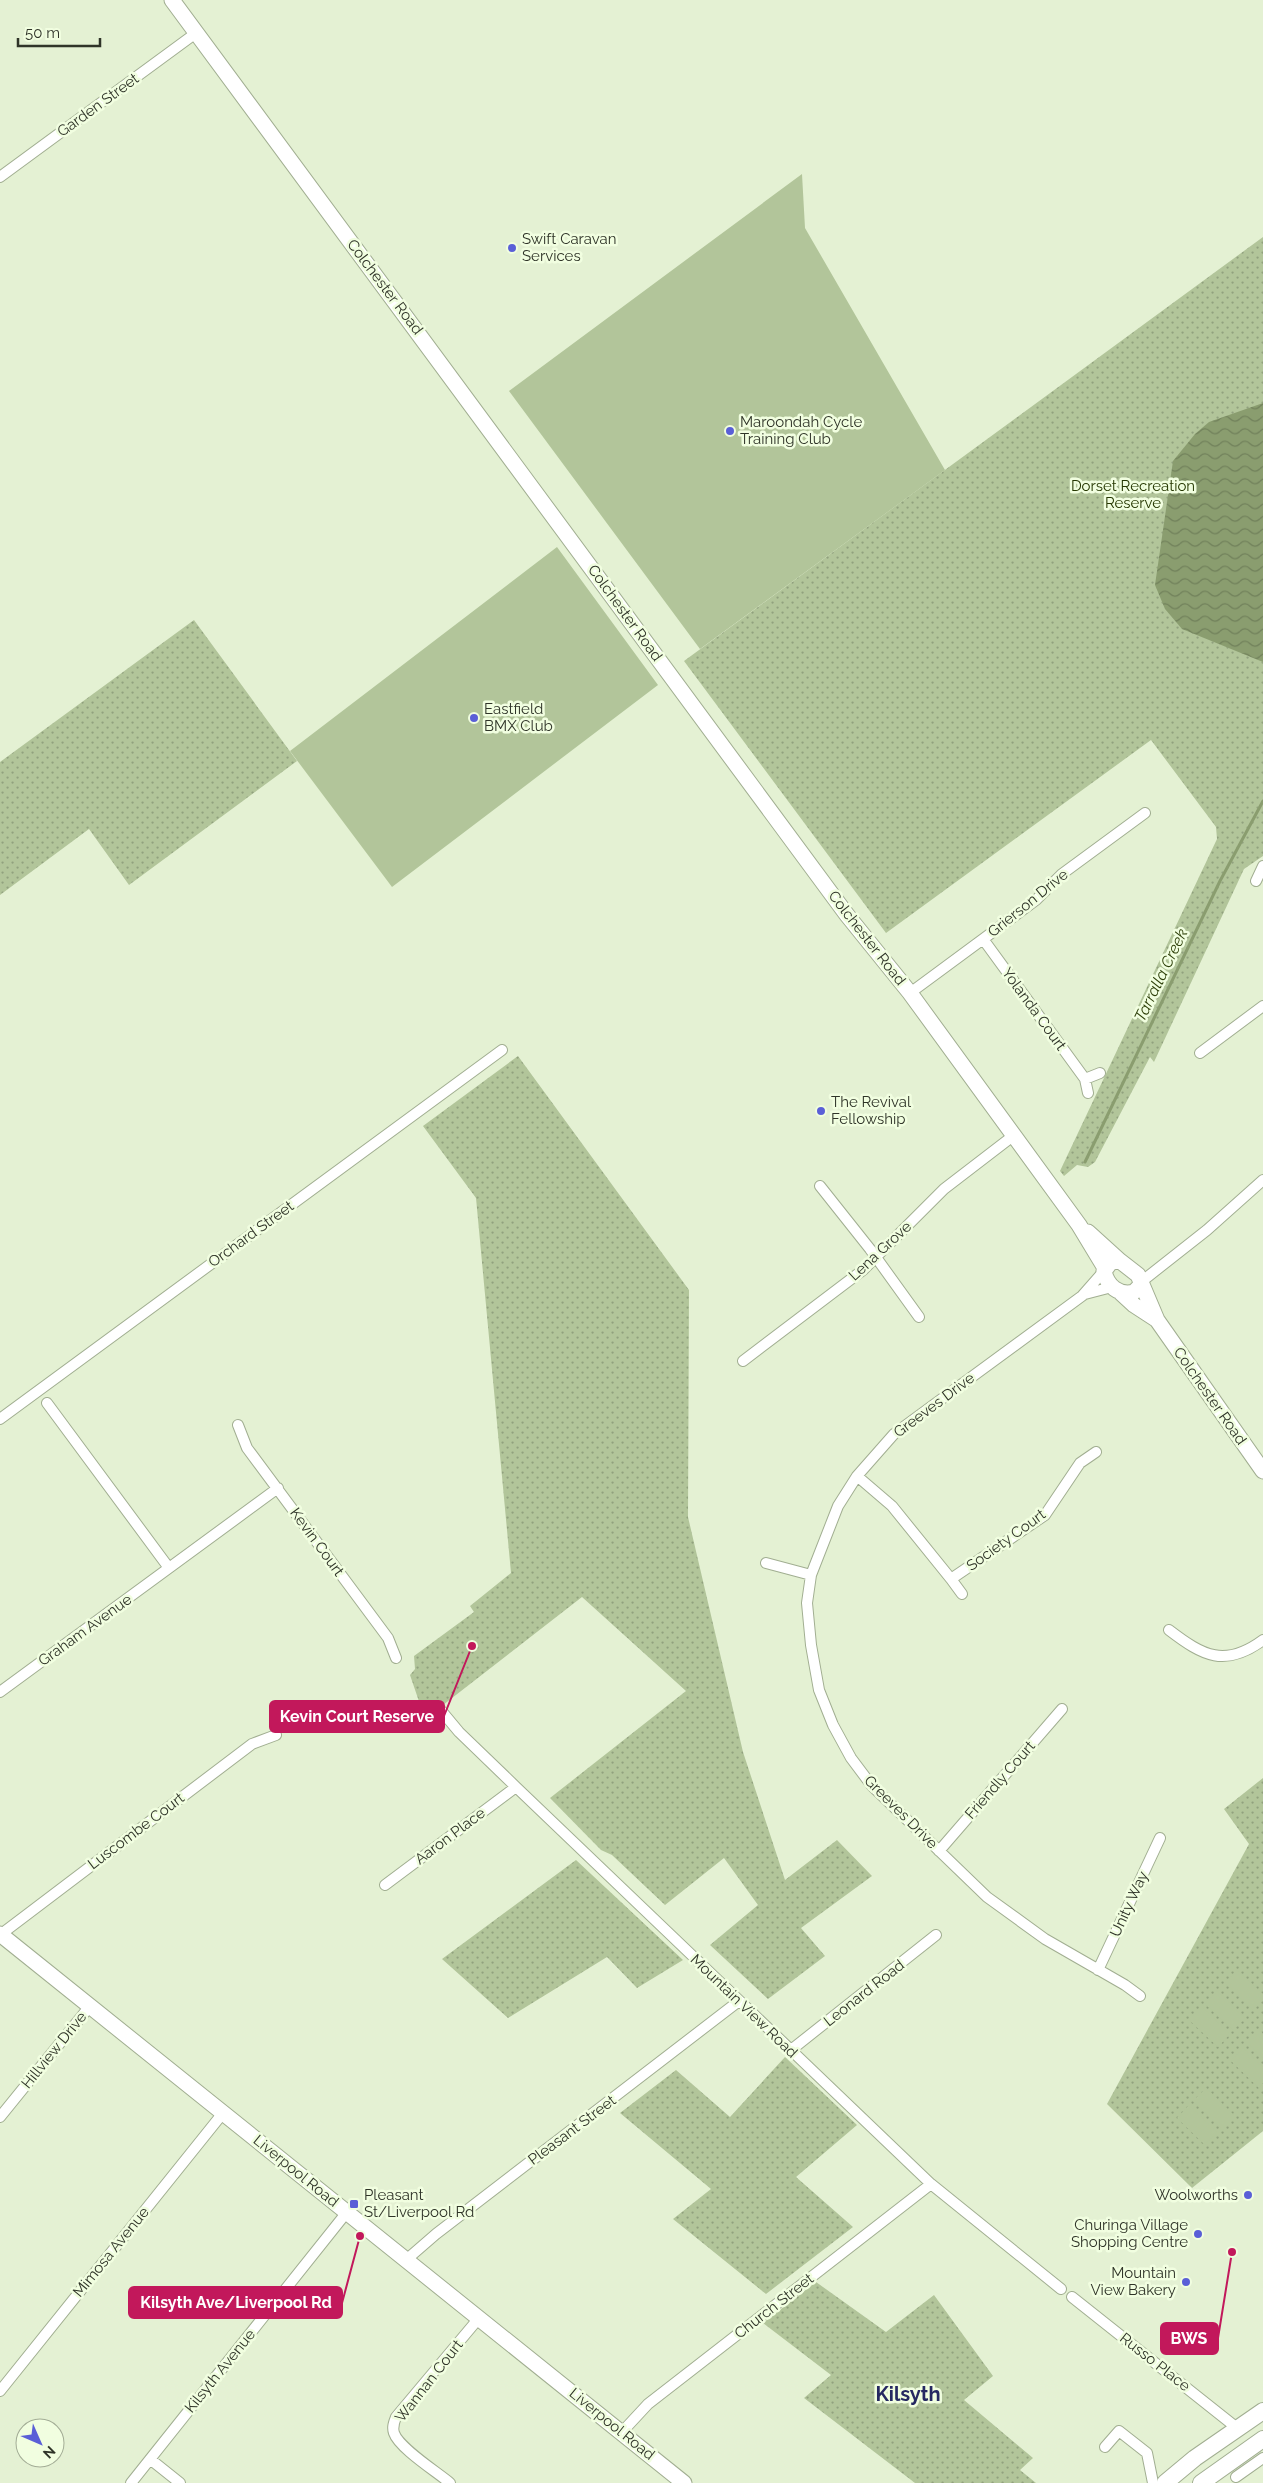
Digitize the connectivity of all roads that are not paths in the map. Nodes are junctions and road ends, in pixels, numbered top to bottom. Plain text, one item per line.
1 (172, 0) edge
2 (196, 33) junction
3 (0, 178) edge
4 (1145, 813) dead end
5 (1263, 866) edge
6 (1256, 881) dead end
7 (983, 939) junction
8 (910, 993) junction
9 (1263, 1006) edge
10 (502, 1050) dead end
11 (1200, 1053) dead end
12 (1100, 1073) dead end
13 (1085, 1079) junction
14 (1088, 1093) dead end
15 (1014, 1136) junction
16 (1263, 1180) edge
17 (820, 1186) dead end
18 (1079, 1225) junction
19 (876, 1259) junction
20 (1120, 1262) junction
21 (1104, 1269) junction
22 (1139, 1279) junction
23 (1116, 1290) junction
24 (1082, 1296) junction
25 (919, 1317) dead end
26 (1157, 1320) junction
27 (743, 1361) dead end
28 (47, 1403) dead end
29 (0, 1419) edge
30 (238, 1425) dead end
31 (1096, 1452) dead end
32 (1263, 1471) edge
33 (857, 1476) junction
34 (278, 1488) junction
35 (766, 1563) dead end
36 (169, 1568) junction
37 (810, 1575) junction
38 (951, 1580) junction
39 (962, 1594) dead end
40 (1169, 1630) dead end
41 (1263, 1640) edge
42 (396, 1658) dead end
43 (0, 1692) edge
44 (440, 1708) dead end
45 (1062, 1710) dead end
46 (276, 1735) dead end
47 (516, 1787) junction
48 (1160, 1838) dead end
49 (939, 1851) junction
50 (385, 1885) dead end
51 (0, 1934) edge
52 (936, 1935) dead end
53 (1098, 1970) junction
54 (1140, 1996) dead end
55 (739, 2001) junction
56 (90, 2006) junction
57 (791, 2050) junction
58 (223, 2113) junction
59 (0, 2116) edge
60 (931, 2184) junction
61 (347, 2212) junction
62 (406, 2260) junction
63 (1061, 2289) dead end
64 (1072, 2296) dead end
65 (478, 2318) junction
66 (0, 2391) edge
67 (1263, 2411) edge
68 (1237, 2428) junction
69 (622, 2432) junction
70 (1105, 2447) dead end
71 (1259, 2448) edge
72 (1195, 2458) junction
73 (150, 2459) junction
74 (1236, 2477) dead end
75 (1208, 2481) edge
76 (131, 2483) edge
77 (180, 2483) edge
78 (450, 2483) edge
79 (684, 2483) edge
80 (1153, 2483) edge
81 (1165, 2483) edge

1 - 2 main road, Colchester Road
2 - 3 street, Garden Street
2 - 8 main road, Colchester Road
4 - 7 street, Grierson Drive
5 - 6 street
7 - 8 street, Grierson Drive
7 - 13 street, Yolanda Court
8 - 15 main road, Colchester Road
9 - 11 street
10 - 29 street, Orchard Street
12 - 13 street
13 - 14 street, Yolanda Court
15 - 18 main road, Colchester Road
15 - 19 street, Lena Grove
16 - 22 street
17 - 19 street
18 - 20 main road, Colchester Road
18 - 21 main road, Colchester Road
19 - 25 street
19 - 27 street, Lena Grove
20 - 21 main road
20 - 22 main road, Colchester Road
21 - 23 main road, Colchester Road
21 - 24 street, Greeves Drive
22 - 23 main road
22 - 26 main road, Colchester Road
23 - 24 street, Greeves Drive
23 - 26 main road, Colchester Road
24 - 33 street, Greeves Drive
26 - 32 main road, Colchester Road
28 - 36 street
30 - 34 street, Kevin Court
31 - 38 street, Society Court
33 - 37 street, Greeves Drive
33 - 38 street, Society Court
34 - 36 street, Graham Avenue
34 - 42 street, Kevin Court
35 - 37 street
36 - 43 street, Graham Avenue
37 - 49 street, Greeves Drive
38 - 39 street, Society Court
40 - 41 street
44 - 47 street, Mountain View Road
45 - 49 street, Friendly Court
46 - 51 street, Luscombe Court
47 - 50 street, Aaron Place
47 - 55 street, Mountain View Road
48 - 53 street, Unity Way
49 - 53 street, Greeves Drive
51 - 56 main road, Liverpool Road
52 - 57 street, Leonard Road
53 - 54 street, Greeves Drive
55 - 57 street, Mountain View Road
55 - 62 street, Pleasant Street
56 - 58 main road, Liverpool Road
56 - 59 street, Hillview Drive
57 - 60 street, Mountain View Road
58 - 61 main road, Liverpool Road
58 - 66 street, Mimosa Avenue
60 - 63 street, Mountain View Road
60 - 69 street, Church Street
61 - 62 main road, Liverpool Road
61 - 73 street, Kilsyth Avenue
62 - 65 main road, Liverpool Road
64 - 68 street, Russo Place
65 - 69 main road, Liverpool Road
65 - 78 street, Wannan Court
67 - 68 main road
68 - 71 main road
68 - 72 main road
69 - 79 main road, Liverpool Road
70 - 80 street
71 - 74 street
71 - 75 main road
72 - 75 main road
72 - 81 main road
73 - 76 street, Kilsyth Avenue
73 - 77 street

